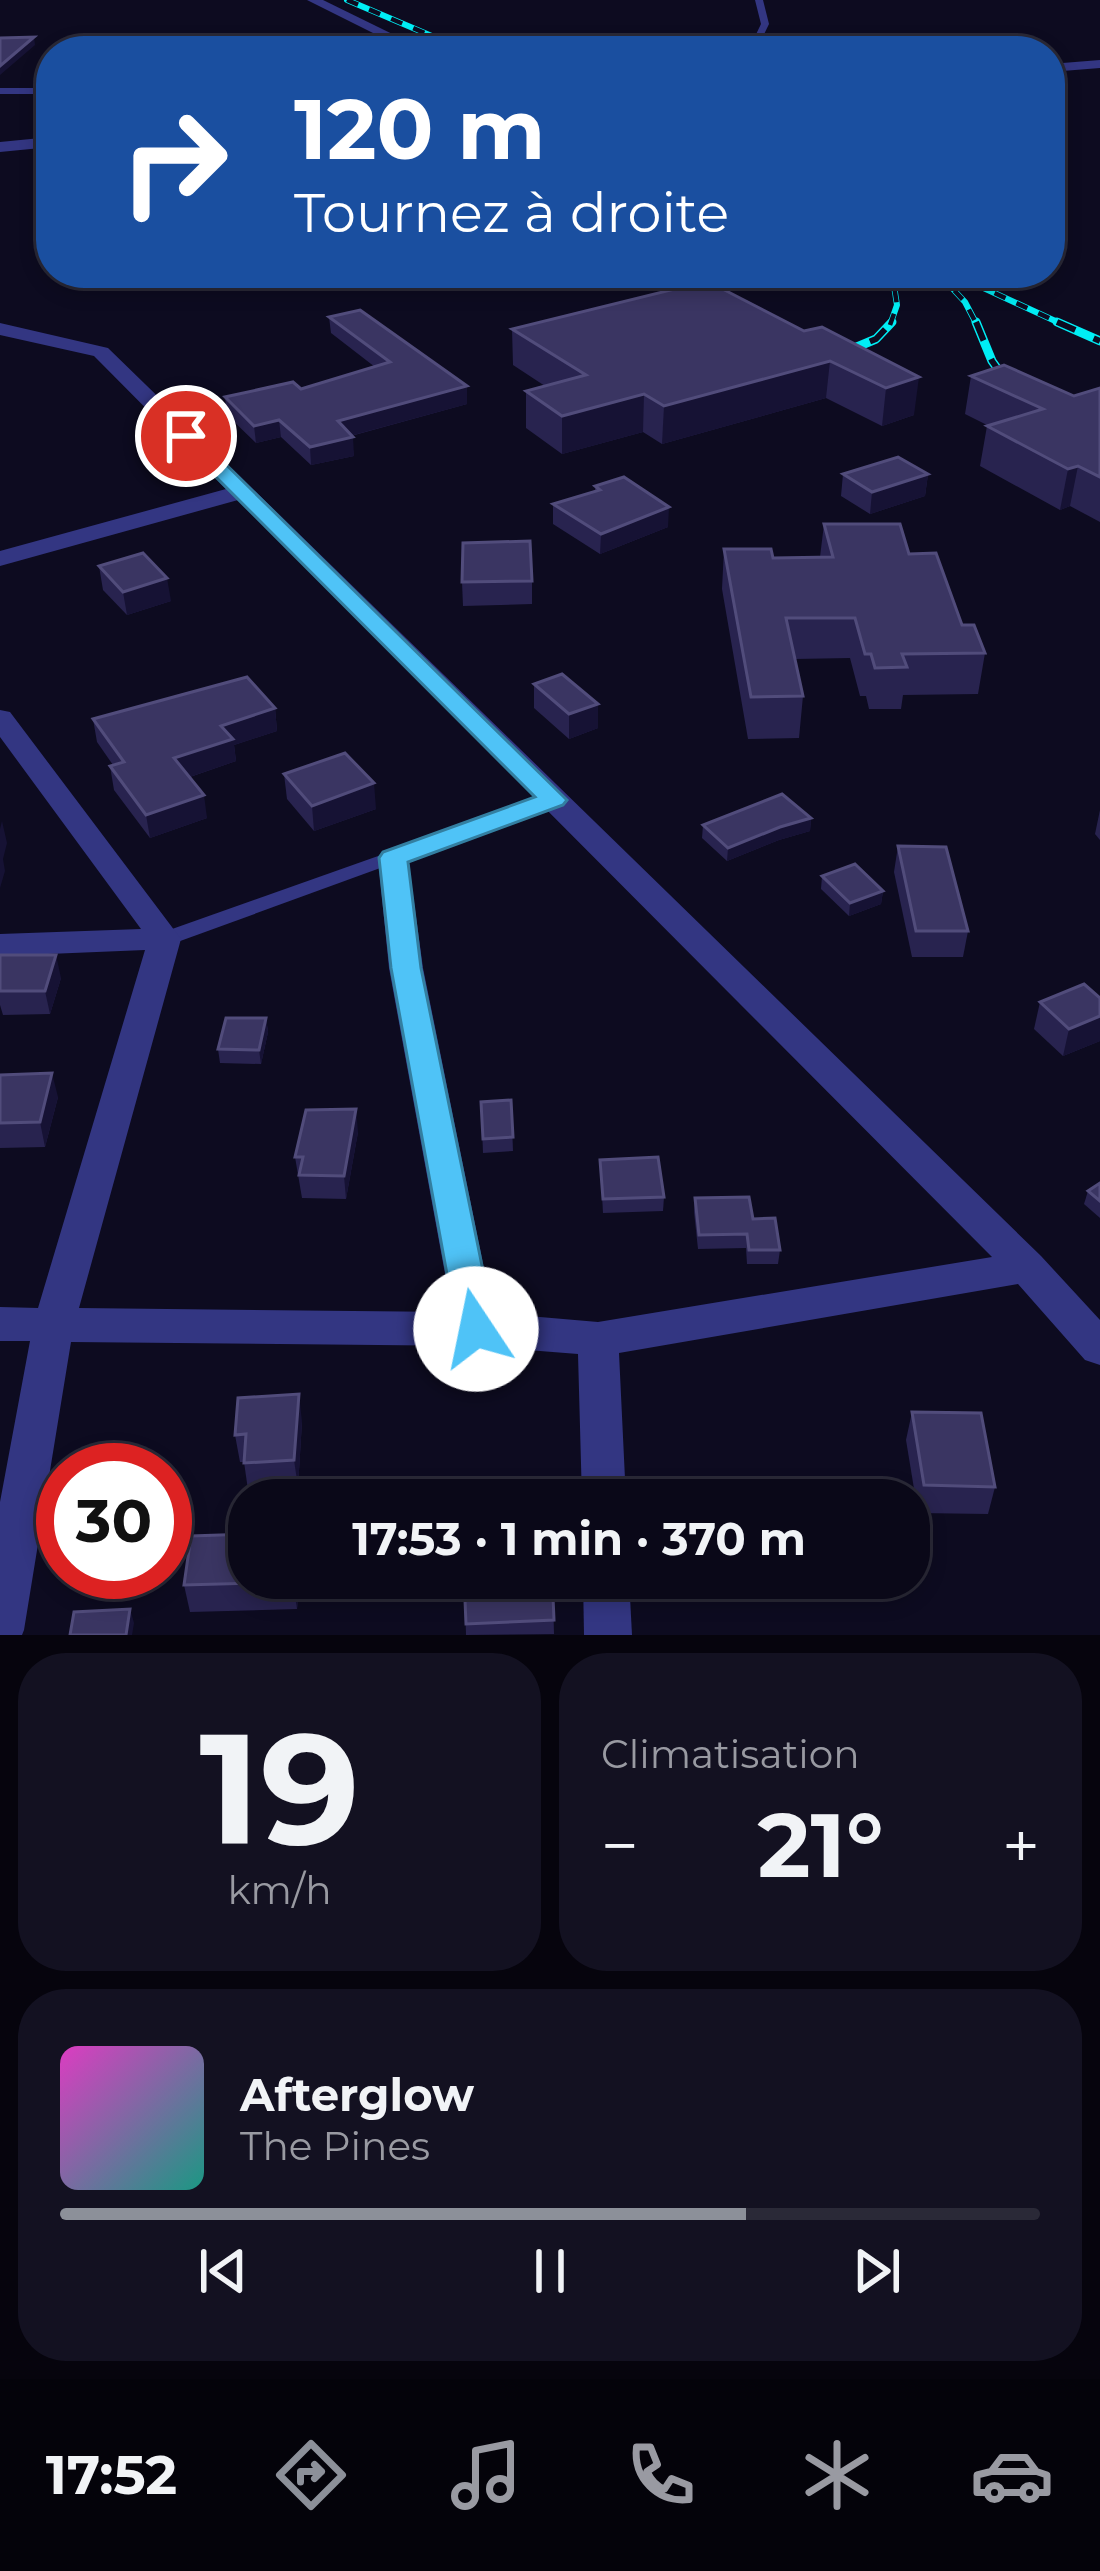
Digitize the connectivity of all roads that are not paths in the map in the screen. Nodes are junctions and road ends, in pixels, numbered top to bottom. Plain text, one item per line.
1 (313, 0) edge
2 (759, 0) edge
3 (388, 36) edge
4 (759, 36) edge
5 (1100, 64) edge
6 (1065, 67) edge
7 (0, 91) edge
8 (36, 91) edge
9 (36, 143) edge
10 (0, 147) edge
11 (0, 329) edge
12 (242, 492) junction
13 (0, 559) edge
14 (0, 718) edge
15 (553, 800) junction
16 (393, 858) junction
17 (165, 939) junction
18 (0, 945) edge
19 (1027, 1268) junction
20 (0, 1324) edge
21 (52, 1327) junction
22 (476, 1329) junction
23 (598, 1339) junction
24 (1100, 1348) edge
25 (603, 1479) edge
26 (607, 1599) edge
27 (0, 1630) edge
28 (608, 1635) edge

1 - 3 street
2 - 4 lane
5 - 6 street
7 - 8 lane
9 - 10 street
11 - 12 street
12 - 13 street
12 - 15 street
14 - 17 street
15 - 16 lane
15 - 19 street
16 - 17 lane
16 - 22 street
17 - 18 street
17 - 21 street
19 - 23 street
19 - 24 street
20 - 21 street
21 - 22 street
21 - 27 street
22 - 23 street
23 - 25 street
26 - 28 street

